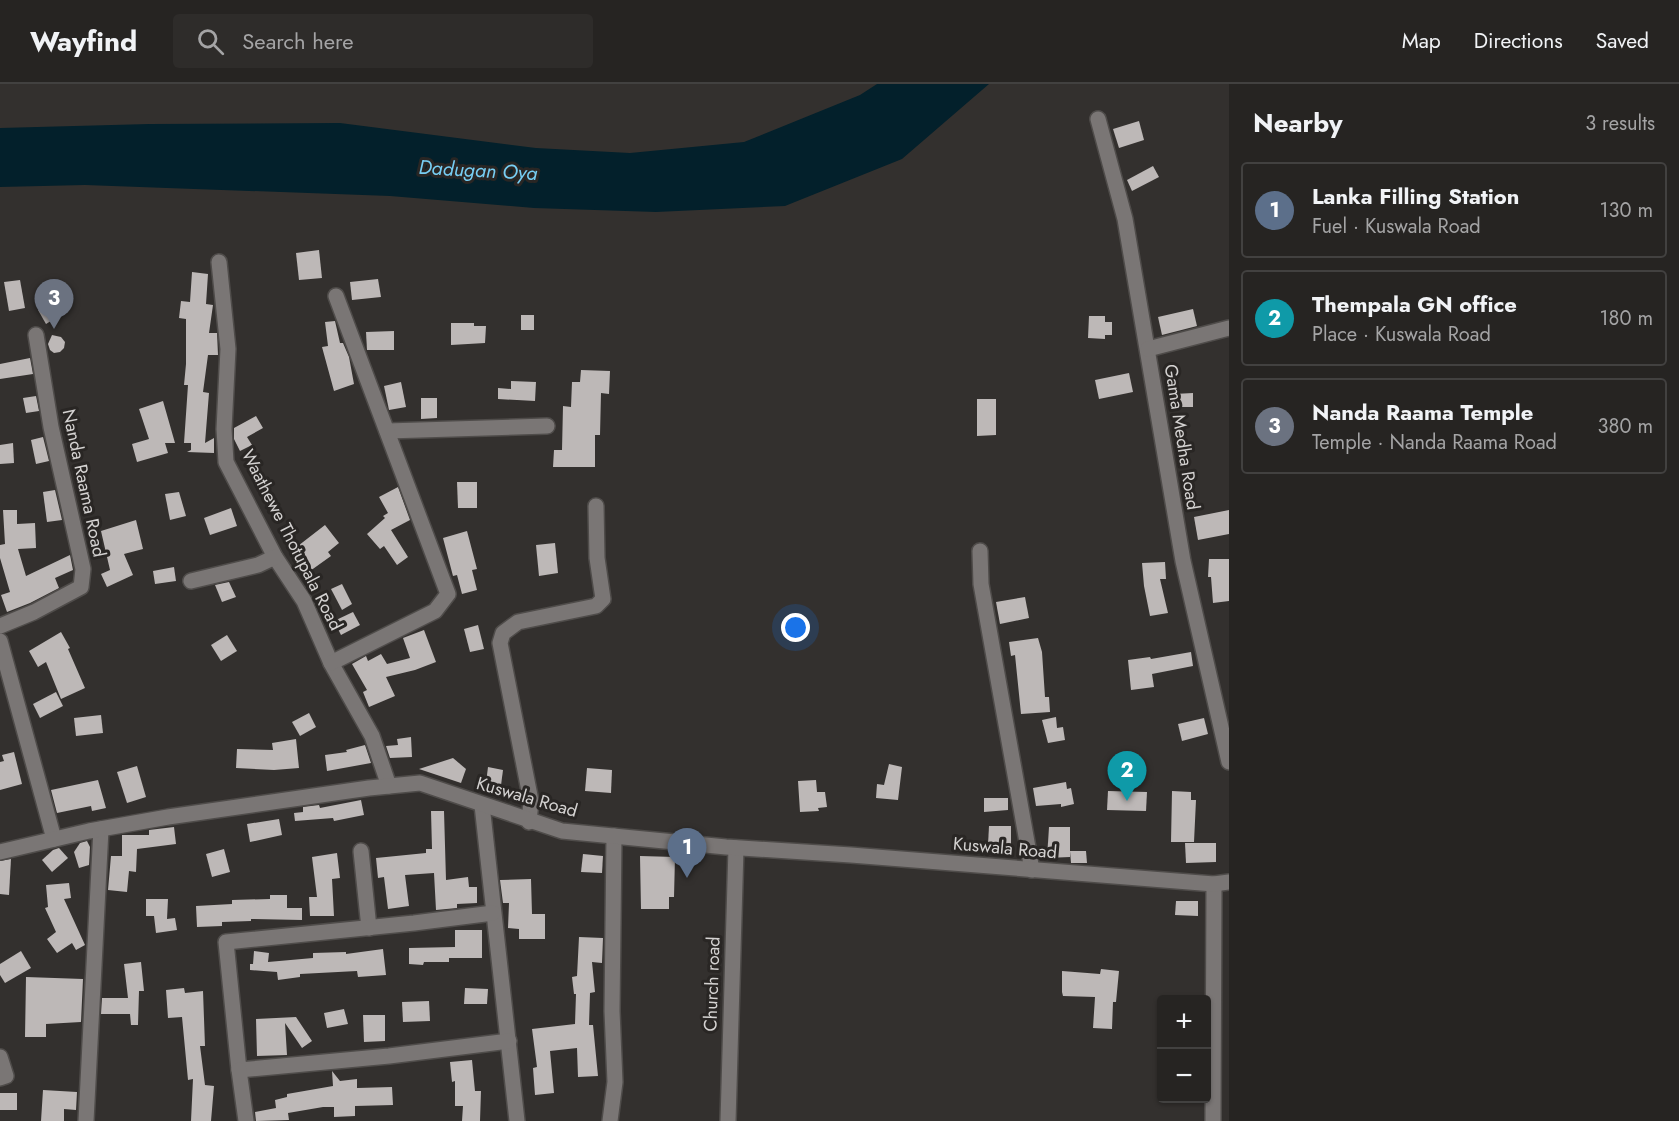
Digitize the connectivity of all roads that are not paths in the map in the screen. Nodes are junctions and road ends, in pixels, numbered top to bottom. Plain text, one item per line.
1 (1098, 119) dead end
2 (219, 261) dead end
3 (336, 296) dead end
4 (1229, 328) edge
5 (36, 334) dead end
6 (1148, 349) junction
7 (547, 426) dead end
8 (387, 431) junction
9 (596, 506) dead end
10 (980, 551) dead end
11 (275, 556) junction
12 (191, 581) dead end
13 (0, 626) edge
14 (0, 641) edge
15 (331, 663) junction
16 (1229, 762) edge
17 (389, 786) junction
18 (482, 805) junction
19 (529, 822) junction
20 (101, 829) junction
21 (614, 836) junction
22 (54, 839) junction
23 (736, 848) junction
24 (361, 851) dead end
25 (0, 852) edge
26 (1032, 870) junction
27 (1221, 883) edge
28 (494, 913) junction
29 (369, 928) junction
30 (509, 1041) junction
31 (0, 1058) edge
32 (239, 1070) junction
33 (0, 1078) edge
34 (86, 1121) edge
35 (246, 1121) edge
36 (517, 1121) edge
37 (610, 1121) edge
38 (728, 1121) edge
39 (1213, 1121) edge

1 - 6 street, Gama Medha Road
2 - 11 street, Waathewe Thotupala Road
3 - 8 street
4 - 6 street
5 - 13 street, Nanda Raama Road
6 - 16 street, Gama Medha Road
7 - 8 street
8 - 15 street
9 - 19 street
10 - 26 street
11 - 12 street
11 - 15 street, Waathewe Thotupala Road
14 - 22 street
15 - 17 street, Waathewe Thotupala Road
17 - 18 street, Kuswala Road
17 - 20 street, Kuswala Road
18 - 19 street, Kuswala Road
18 - 28 street
19 - 21 street, Kuswala Road
20 - 22 street, Kuswala Road
20 - 34 street
21 - 23 street, Kuswala Road
21 - 37 street
22 - 25 street, Kuswala Road
23 - 26 street, Kuswala Road
23 - 38 street, Church road
24 - 29 street
26 - 27 street, Kuswala Road
27 - 39 street
28 - 29 street
28 - 30 street
29 - 32 street
30 - 32 street
30 - 36 street
31 - 33 street
32 - 35 street

